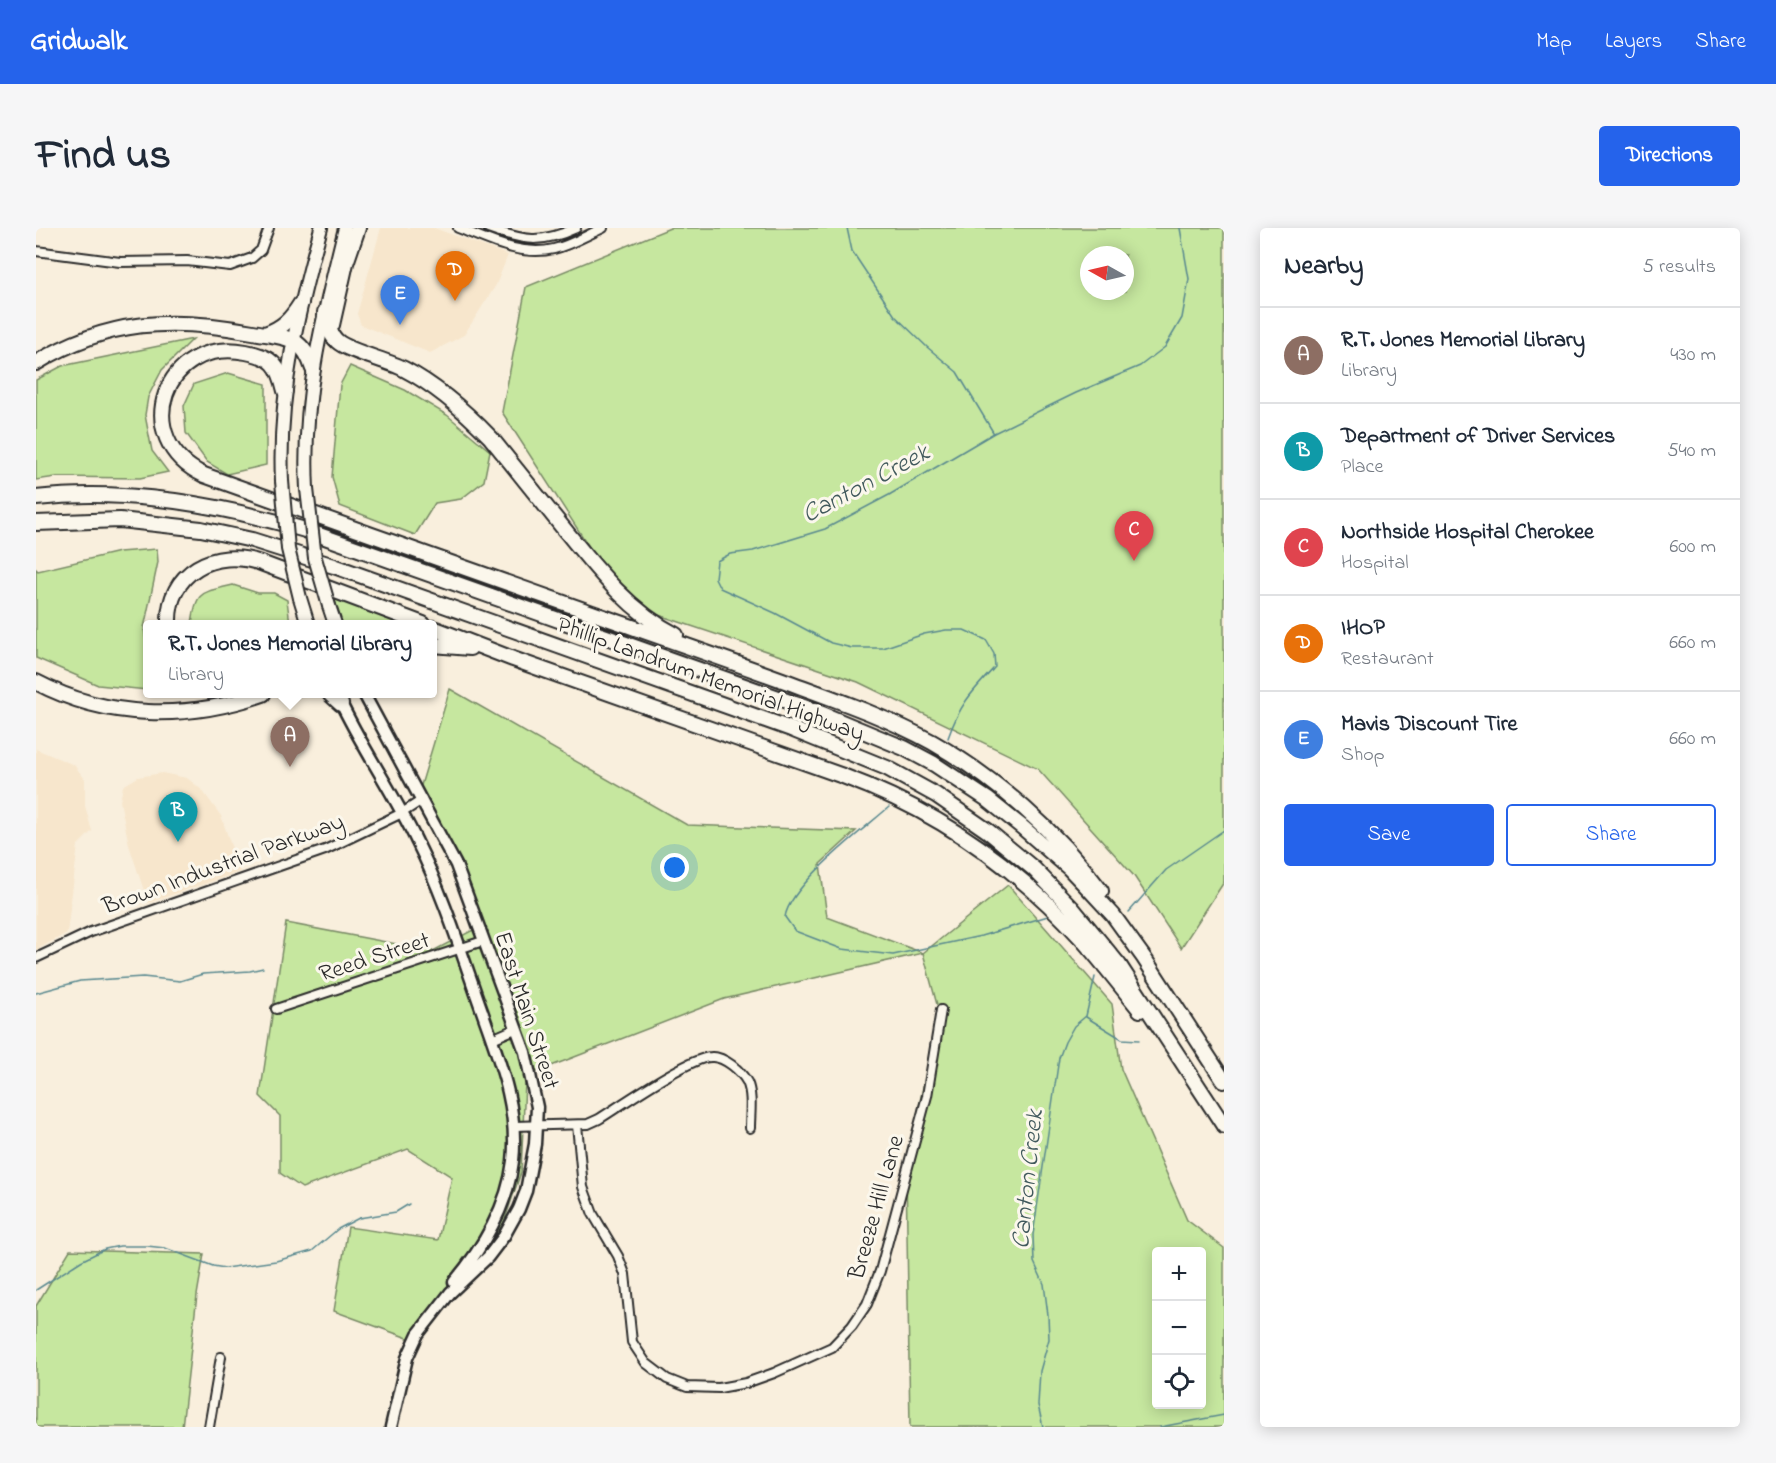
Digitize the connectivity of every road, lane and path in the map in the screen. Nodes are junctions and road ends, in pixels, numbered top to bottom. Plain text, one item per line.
1 (269, 228) edge
2 (321, 228) edge
3 (358, 228) edge
4 (458, 228) edge
5 (488, 228) edge
6 (576, 228) edge
7 (603, 228) edge
8 (346, 230) edge
9 (36, 250) edge
10 (301, 303) junction
11 (325, 312) junction
12 (266, 334) junction
13 (293, 339) junction
14 (375, 357) junction
15 (36, 363) edge
16 (313, 369) junction
17 (285, 391) junction
18 (36, 498) edge
19 (36, 523) edge
20 (170, 620) edge
21 (307, 620) edge
22 (333, 620) edge
23 (412, 620) edge
24 (437, 630) edge
25 (437, 645) edge
26 (513, 659) junction
27 (724, 659) junction
28 (36, 682) edge
29 (247, 698) edge
30 (366, 698) edge
31 (339, 699) edge
32 (422, 800) junction
33 (402, 813) junction
34 (483, 942) junction
35 (460, 949) junction
36 (36, 958) edge
37 (1144, 958) junction
38 (276, 1009) dead end
39 (941, 1010) dead end
40 (515, 1029) junction
41 (492, 1039) junction
42 (1184, 1063) junction
43 (1224, 1081) edge
44 (537, 1125) junction
45 (577, 1125) junction
46 (514, 1126) junction
47 (1224, 1126) edge
48 (750, 1128) dead end
49 (422, 1329) junction
50 (221, 1357) dead end
51 (209, 1427) edge
52 (391, 1427) edge

1 - 9 street
2 - 10 main road
3 - 14 highway
4 - 7 street
5 - 6 street
8 - 11 main road
10 - 12 highway
10 - 13 main road
11 - 14 highway
11 - 16 main road
12 - 13 highway
12 - 15 highway
13 - 16 highway
13 - 17 main road
14 - 27 highway
16 - 22 main road, bridge
17 - 21 main road, bridge
17 - 27 highway
18 - 37 highway, Phillip Landrum Memorial Highway
19 - 42 highway, Phillip Landrum Memorial Highway
20 - 23 highway
24 - 26 highway
25 - 26 highway
26 - 42 highway
27 - 37 highway
28 - 29 highway
30 - 32 main road, East Main Street
31 - 33 main road, East Main Street
32 - 33 street, Brown Industrial Parkway
32 - 34 main road, East Main Street
33 - 35 main road, East Main Street
33 - 36 street, Brown Industrial Parkway
34 - 35 street, Reed Street
34 - 40 main road, East Main Street
35 - 38 street, Reed Street
35 - 41 main road, East Main Street
37 - 43 highway, Phillip Landrum Memorial Highway
39 - 45 street, Breeze Hill Lane
40 - 41 street
40 - 44 main road, East Main Street
41 - 46 main road, East Main Street
42 - 47 highway, Phillip Landrum Memorial Highway
44 - 45 street
44 - 46 street
44 - 49 main road, East Main Street
45 - 48 street
46 - 49 main road, East Main Street
49 - 52 main road, East Main Street
50 - 51 street

